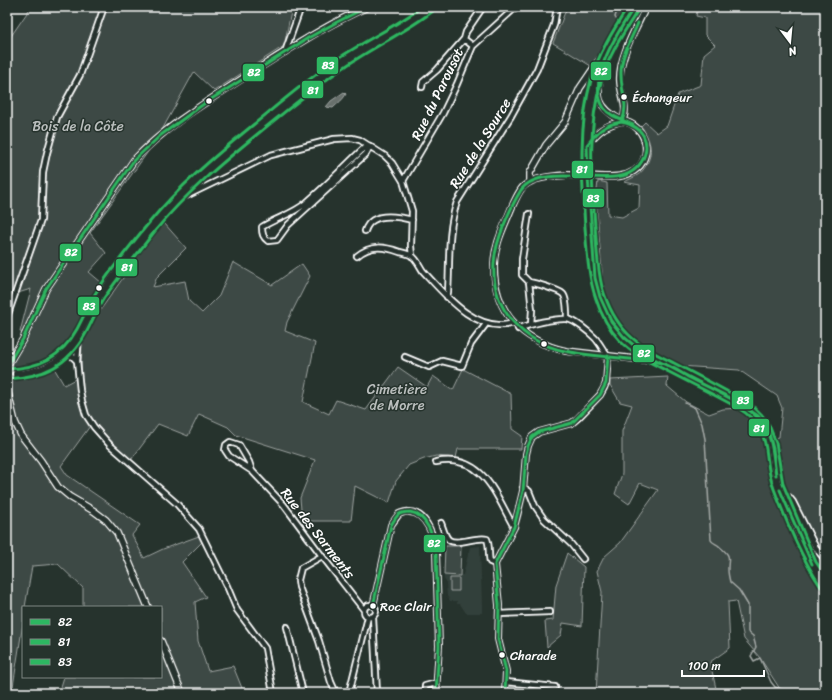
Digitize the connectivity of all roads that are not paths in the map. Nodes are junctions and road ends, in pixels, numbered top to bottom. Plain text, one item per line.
1 (104, 7) edge
2 (301, 7) edge
3 (367, 7) edge
4 (430, 7) edge
5 (483, 7) edge
6 (516, 7) edge
7 (557, 7) edge
8 (633, 7) edge
9 (646, 7) edge
10 (464, 39) junction
11 (613, 41) junction
12 (473, 46) junction
13 (285, 52) junction
14 (604, 62) junction
15 (422, 87) dead end
16 (622, 121) junction
17 (587, 145) junction
18 (370, 146) junction
19 (327, 182) junction
20 (403, 182) junction
21 (530, 182) junction
22 (332, 186) junction
23 (174, 202) junction
24 (529, 214) dead end
25 (412, 220) junction
26 (366, 228) dead end
27 (357, 256) dead end
28 (412, 256) junction
29 (529, 282) junction
30 (447, 297) junction
31 (7, 316) edge
32 (567, 319) junction
33 (486, 324) junction
34 (514, 324) junction
35 (531, 324) junction
36 (518, 329) junction
37 (79, 336) junction
38 (65, 355) junction
39 (608, 356) junction
40 (405, 357) dead end
41 (78, 361) junction
42 (662, 363) junction
43 (7, 366) edge
44 (16, 374) tunnel mouth
45 (7, 389) edge
46 (436, 462) dead end
47 (252, 472) junction
48 (523, 487) junction
49 (781, 494) junction
50 (440, 523) dead end
51 (514, 527) junction
52 (322, 556) junction
53 (583, 558) dead end
54 (825, 559) edge
55 (495, 564) junction
56 (825, 584) edge
57 (148, 606) edge
58 (371, 606) junction
59 (364, 610) junction
60 (550, 612) dead end
61 (499, 614) junction
62 (370, 617) junction
63 (288, 626) dead end
64 (162, 643) edge
65 (506, 682) junction
66 (436, 683) junction
67 (555, 687) dead end
68 (182, 693) edge
69 (273, 693) edge
70 (304, 693) edge
71 (336, 693) edge
72 (348, 693) edge
73 (378, 693) edge
74 (425, 693) edge
75 (436, 693) edge
76 (505, 693) edge

1 - 31 street
2 - 13 street
3 - 13 street
4 - 23 main road
5 - 10 street
6 - 12 street, Rue du Parousot
7 - 30 street, Rue de la Source
8 - 11 main road
9 - 16 street
10 - 12 street
10 - 15 street
11 - 14 main road
11 - 21 street
12 - 20 street, Rue du Parousot
13 - 43 street
14 - 16 street
14 - 17 main road
16 - 17 street
16 - 21 street, bridge
17 - 42 main road
18 - 19 street
18 - 20 street
18 - 22 street
18 - 23 street
19 - 22 street
19 - 22 street
20 - 25 street
21 - 34 street
23 - 37 main road
24 - 29 street
25 - 26 street
25 - 28 street
27 - 28 street
28 - 30 street
29 - 32 street
29 - 35 street
30 - 33 street
32 - 35 street
32 - 39 street
33 - 34 street
33 - 40 street
34 - 36 street
35 - 36 street
36 - 39 street
37 - 38 main road
37 - 41 street
38 - 41 street
38 - 44 main road
39 - 42 street
39 - 48 street
41 - 69 street
42 - 49 main road
45 - 57 street
46 - 51 street
47 - 47 street, Rue des Sarments
47 - 52 street, Rue des Sarments
48 - 51 street
48 - 53 street
49 - 54 street
49 - 56 main road
50 - 55 street
51 - 55 street
52 - 59 street, Rue des Sarments
52 - 71 street
55 - 61 street
58 - 59 street
58 - 62 street
58 - 66 street
59 - 62 street
60 - 61 street
61 - 65 street
62 - 72 street
62 - 73 street
63 - 70 street
64 - 68 street
65 - 67 street
65 - 76 street
66 - 74 street
66 - 75 street

